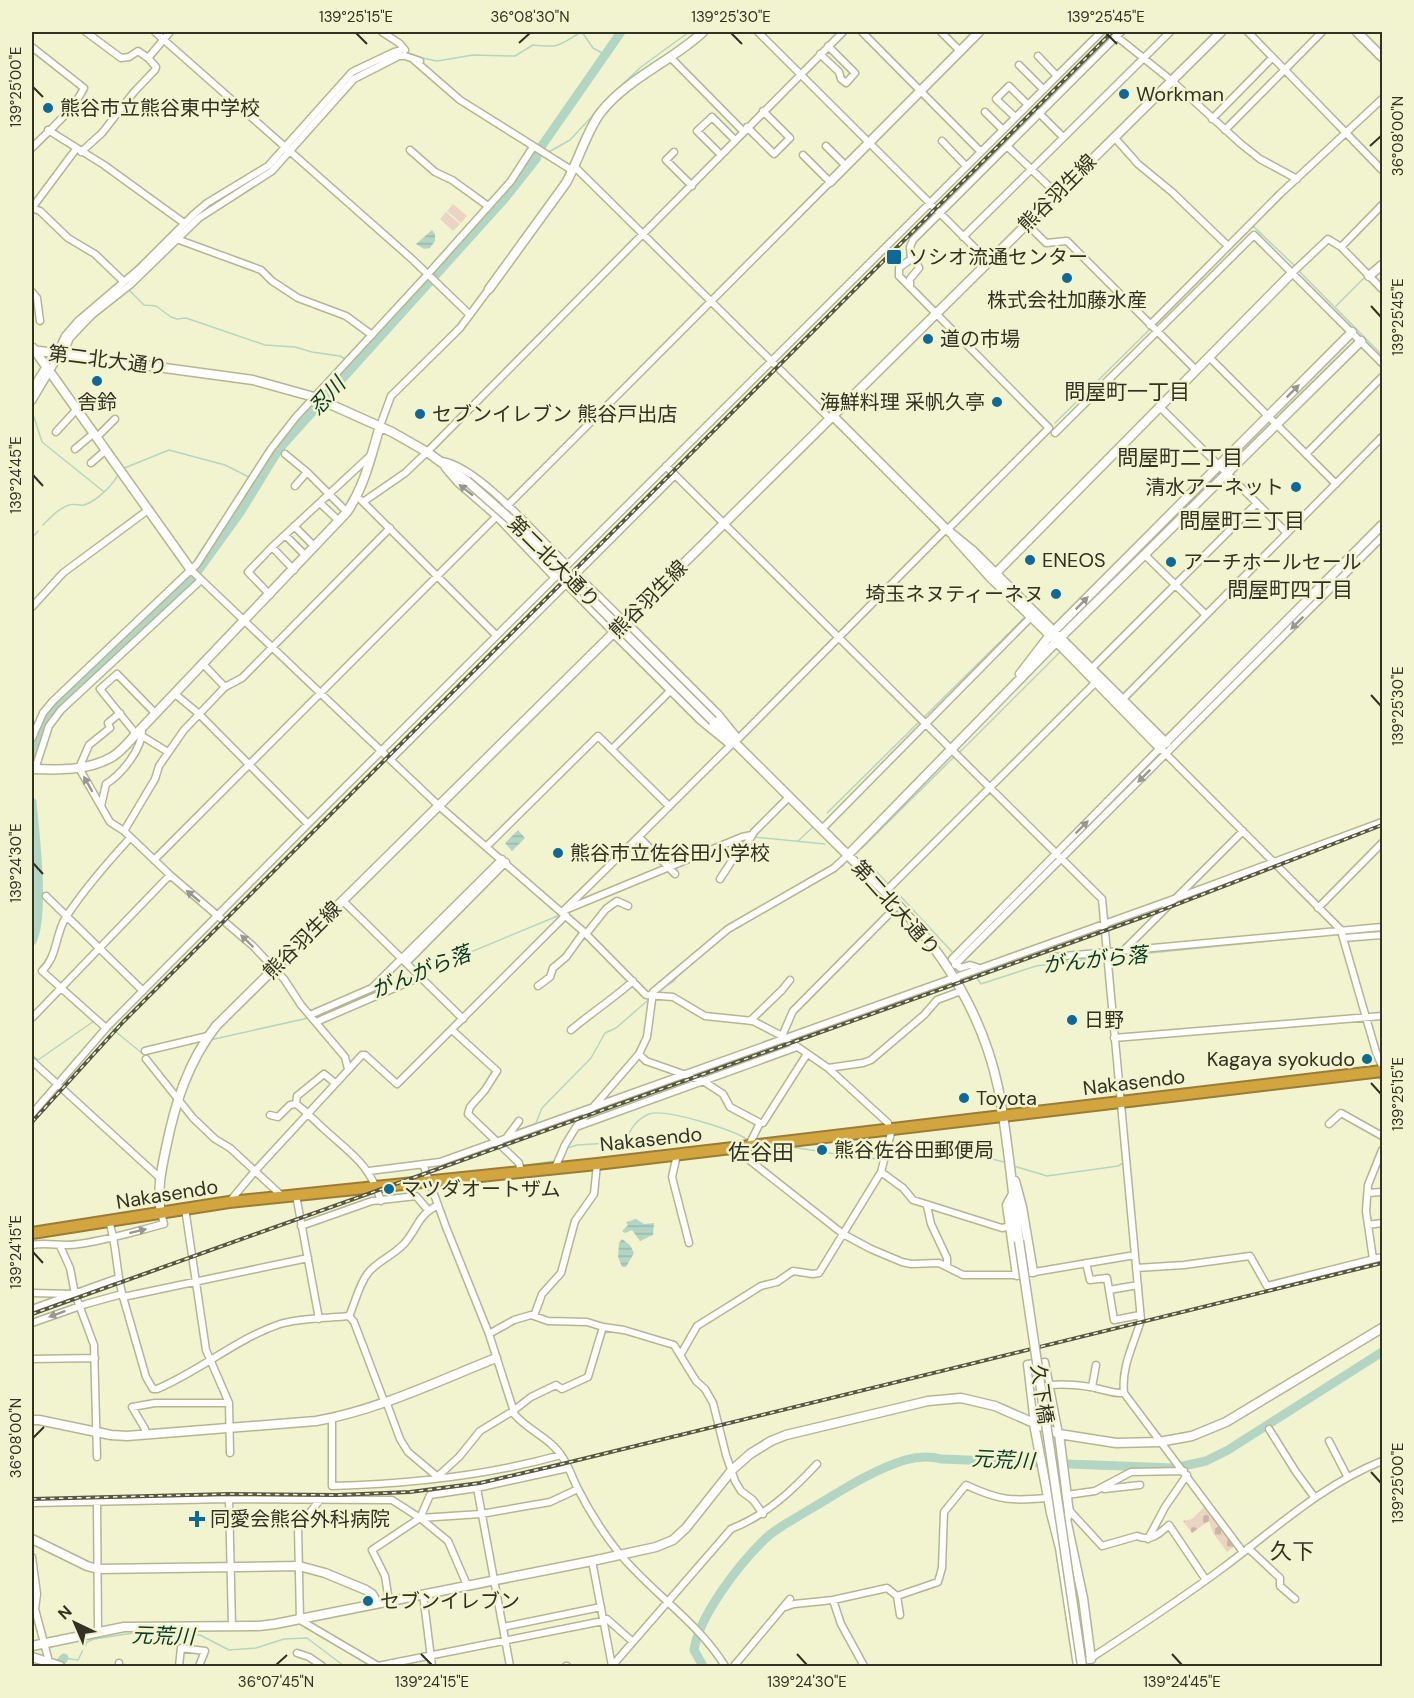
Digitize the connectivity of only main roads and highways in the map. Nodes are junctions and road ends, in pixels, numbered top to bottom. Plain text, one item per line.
1 (1383, 1071) edge
2 (32, 1233) edge

1 - 2 highway, Nakasendo

